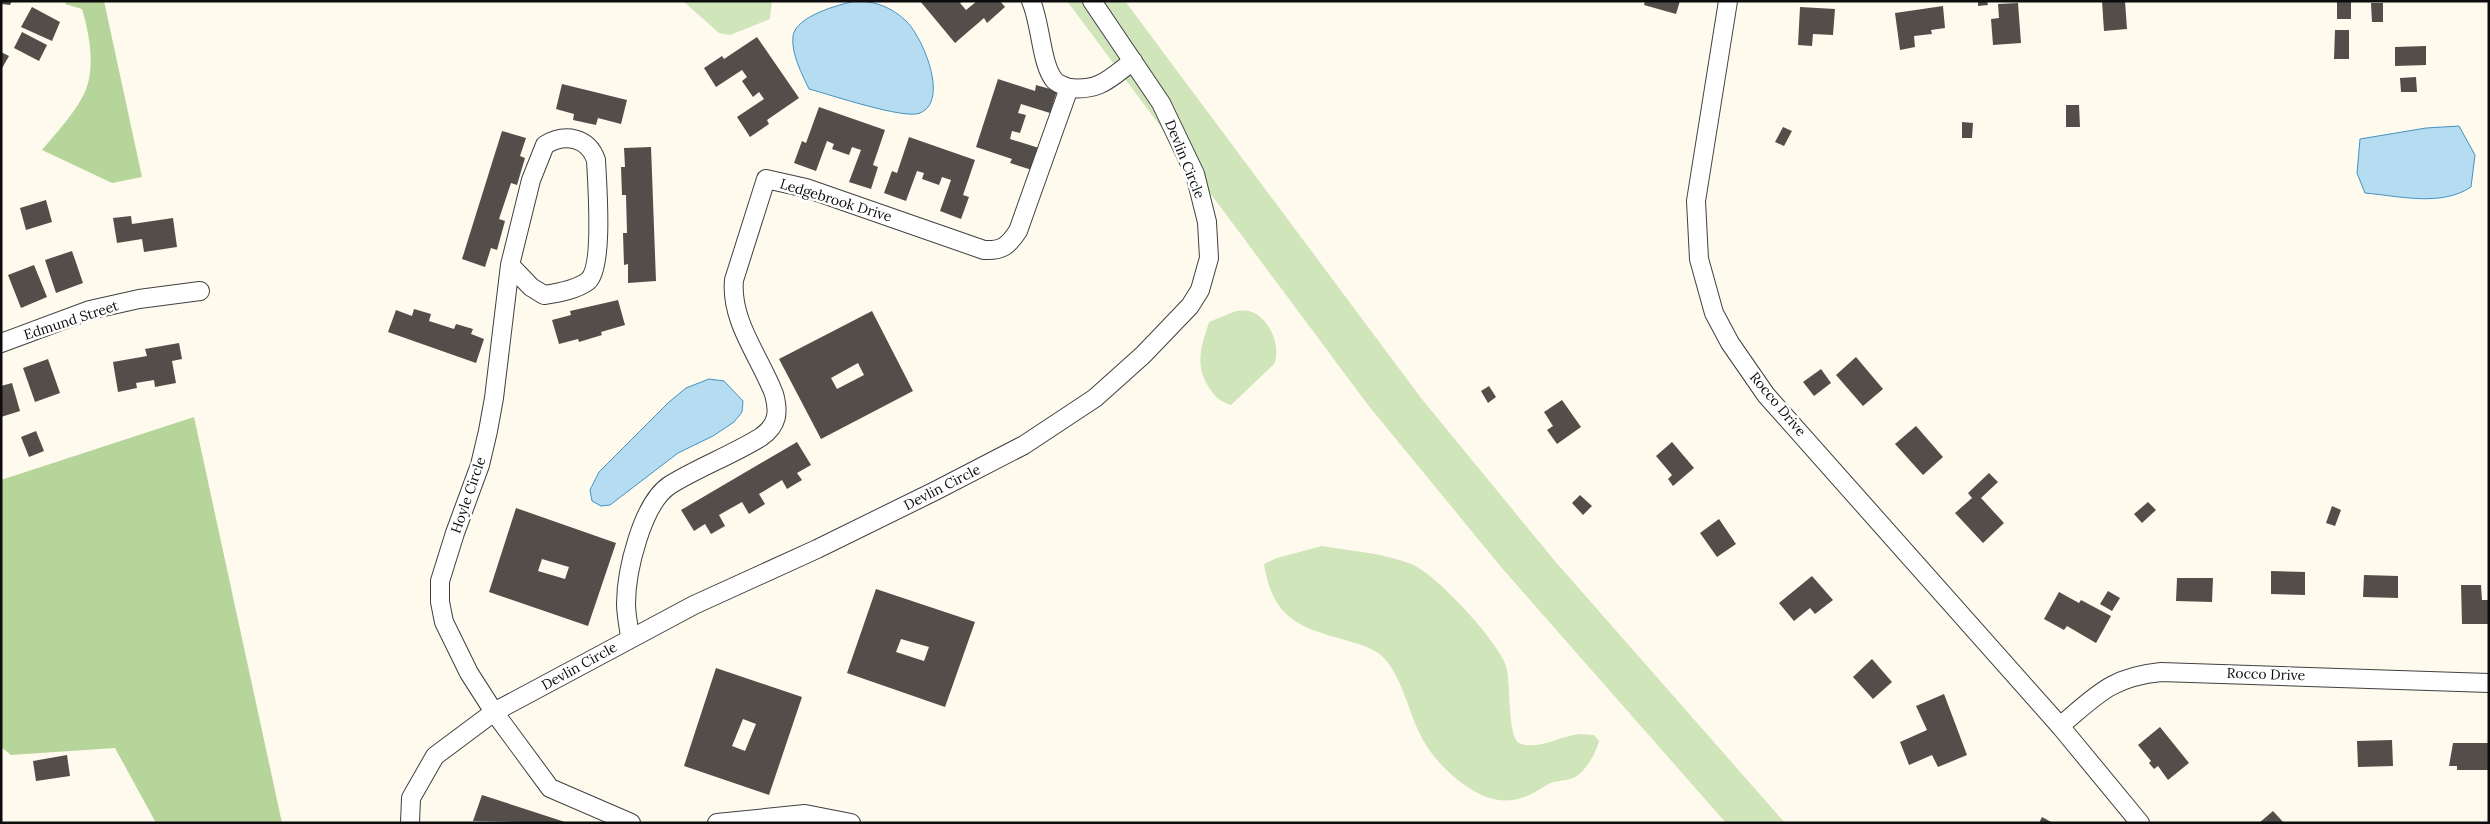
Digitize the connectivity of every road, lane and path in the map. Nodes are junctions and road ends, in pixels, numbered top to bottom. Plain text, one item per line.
1 (1031, 1) edge
2 (1092, 1) edge
3 (1728, 1) edge
4 (1133, 62) junction
5 (1069, 88) junction
6 (510, 265) junction
7 (200, 291) dead end
8 (1, 343) edge
9 (630, 638) junction
10 (2489, 683) edge
11 (494, 712) junction
12 (2060, 726) junction
13 (410, 823) edge
14 (631, 823) edge
15 (717, 823) edge
16 (851, 823) edge
17 (2140, 823) edge

1 - 5 street
2 - 4 street, Devlin Circle
3 - 12 street, Rocco Drive
4 - 5 street
4 - 9 street, Devlin Circle
5 - 9 street, Ledgebrook Drive
6 - 6 street, Hoyle Circle
6 - 11 street, Hoyle Circle
7 - 8 street, Edmund Street
9 - 11 street, Devlin Circle
10 - 12 street, Rocco Drive
11 - 13 street, Devlin Circle
11 - 14 street, Hoyle Circle
12 - 17 street, Rocco Drive
15 - 16 street

